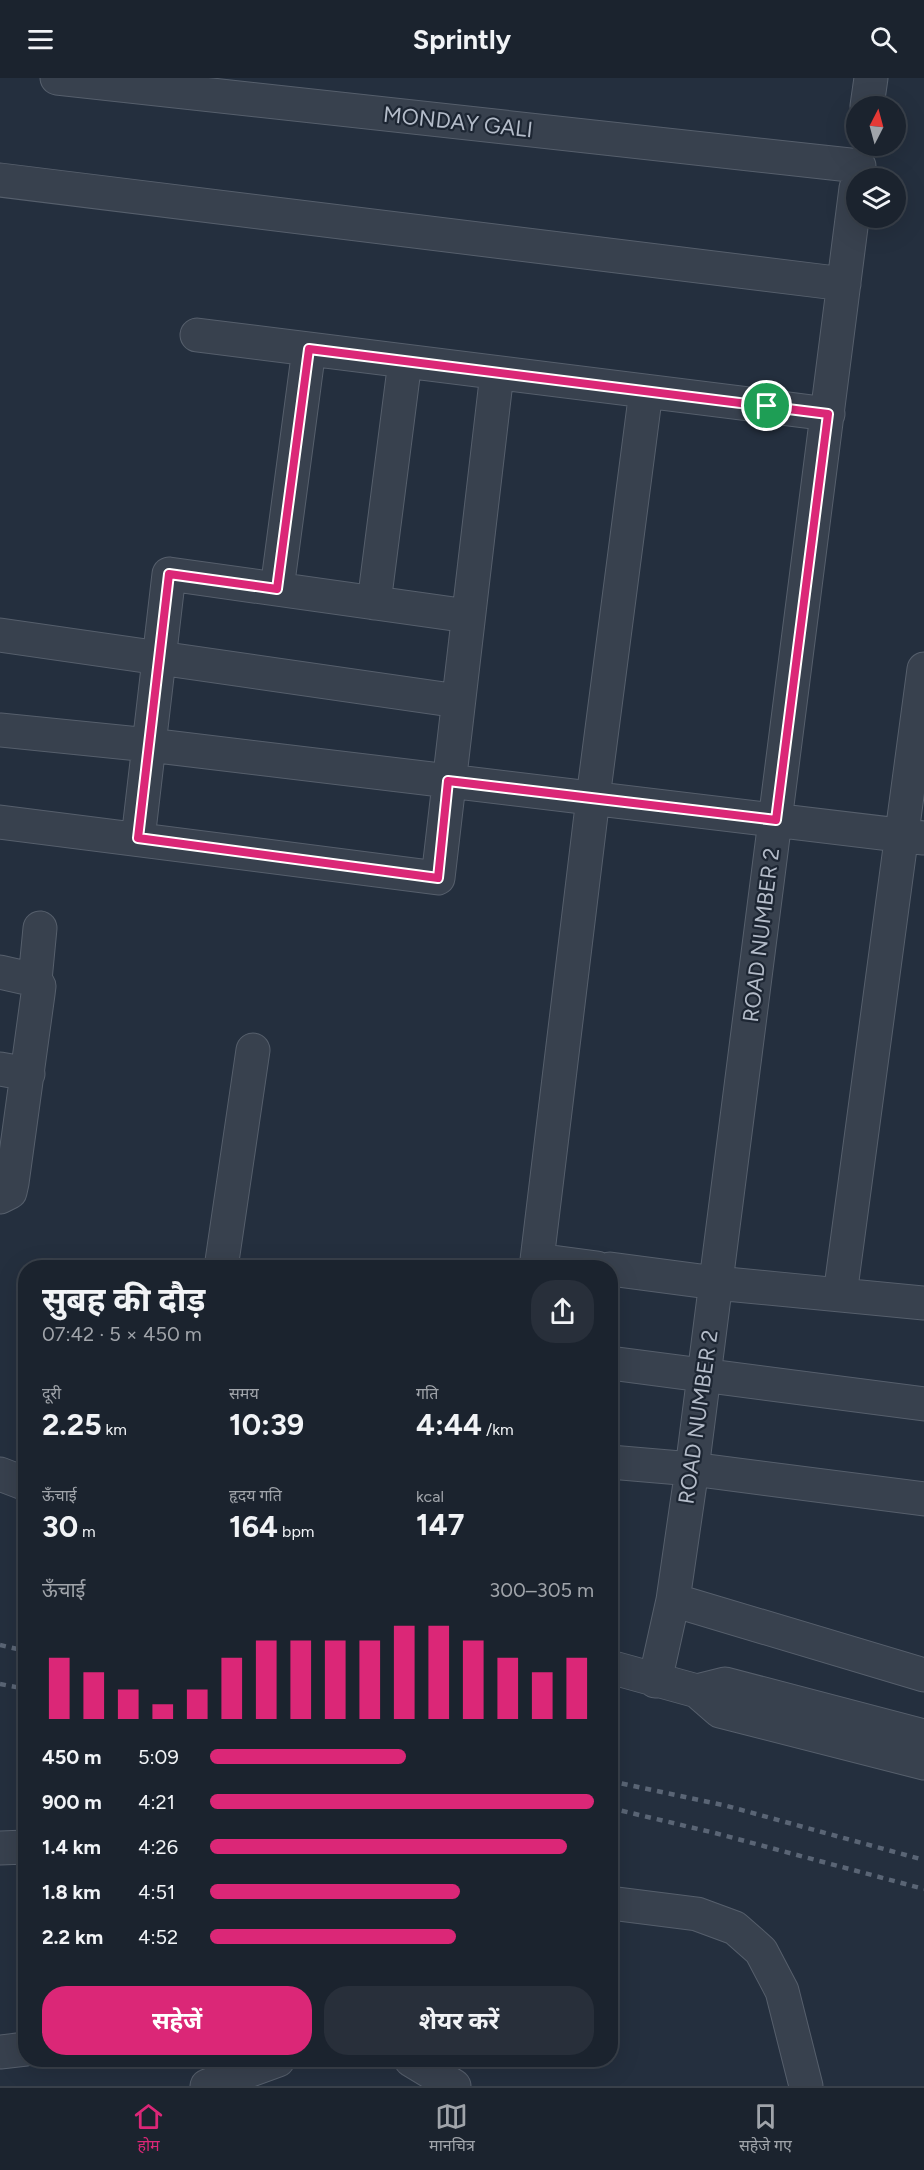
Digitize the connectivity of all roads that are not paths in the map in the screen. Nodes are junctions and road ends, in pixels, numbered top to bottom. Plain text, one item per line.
1 (57, 78) edge
2 (871, 78) edge
3 (868, 96) edge
4 (846, 169) edge
5 (0, 180) edge
6 (851, 228) edge
7 (844, 284) junction
8 (197, 335) dead end
9 (309, 349) junction
10 (405, 361) junction
11 (497, 373) junction
12 (646, 391) junction
13 (828, 414) junction
14 (277, 589) junction
15 (374, 603) junction
16 (468, 616) junction
17 (0, 636) edge
18 (160, 660) junction
19 (924, 669) edge
20 (458, 701) junction
21 (0, 730) edge
22 (149, 745) junction
23 (448, 781) junction
24 (593, 798) junction
25 (776, 820) junction
26 (0, 822) edge
27 (913, 837) edge
28 (138, 838) junction
29 (40, 928) dead end
30 (0, 972) edge
31 (35, 980) junction
32 (253, 1050) dead end
33 (14, 1071) edge
34 (0, 1197) edge
35 (222, 1260) edge
36 (537, 1260) edge
37 (618, 1270) edge
38 (716, 1283) junction
39 (840, 1295) junction
40 (924, 1303) edge
41 (618, 1364) edge
42 (704, 1374) junction
43 (924, 1404) edge
44 (618, 1463) edge
45 (692, 1468) junction
46 (0, 1474) edge
47 (18, 1481) edge
48 (924, 1499) edge
49 (674, 1600) junction
50 (618, 1669) edge
51 (924, 1675) edge
52 (655, 1681) junction
53 (697, 1691) junction
54 (924, 1736) edge
55 (924, 1763) edge
56 (18, 1847) edge
57 (0, 1848) edge
58 (618, 1904) edge
59 (18, 2050) edge
60 (0, 2052) edge
61 (259, 2067) edge
62 (423, 2067) edge
63 (207, 2086) edge
64 (454, 2086) edge
65 (806, 2086) edge

1 - 4 street, MONDAY GALI
2 - 3 street
5 - 7 street
6 - 7 street, ROAD NUMBER 2
7 - 13 street, ROAD NUMBER 2
8 - 9 street
9 - 10 street
9 - 14 street
10 - 11 street
10 - 15 street
11 - 12 street
11 - 16 street
12 - 13 street
12 - 24 street
13 - 25 street, ROAD NUMBER 2
14 - 15 street
14 - 18 street
15 - 16 street
16 - 20 street
17 - 18 street
18 - 20 street
18 - 22 street
19 - 27 street
20 - 23 street
21 - 22 street
22 - 23 street
22 - 28 street
23 - 24 street
23 - 28 street
24 - 25 street
24 - 36 street
25 - 27 street
25 - 38 street, ROAD NUMBER 2
26 - 28 street
27 - 39 street
29 - 31 street
30 - 31 street
31 - 33 street
32 - 35 street
33 - 34 street
37 - 38 street
38 - 39 street
38 - 42 street, ROAD NUMBER 2
39 - 40 street
41 - 42 street
42 - 43 street
42 - 45 street, ROAD NUMBER 2
44 - 45 street
45 - 48 street
45 - 49 street, ROAD NUMBER 2
46 - 47 street
49 - 51 street
49 - 52 street, ROAD NUMBER 2
50 - 52 street
52 - 53 street
53 - 54 street
53 - 55 street
56 - 57 street
58 - 65 street
59 - 60 street
61 - 63 street
62 - 64 street

